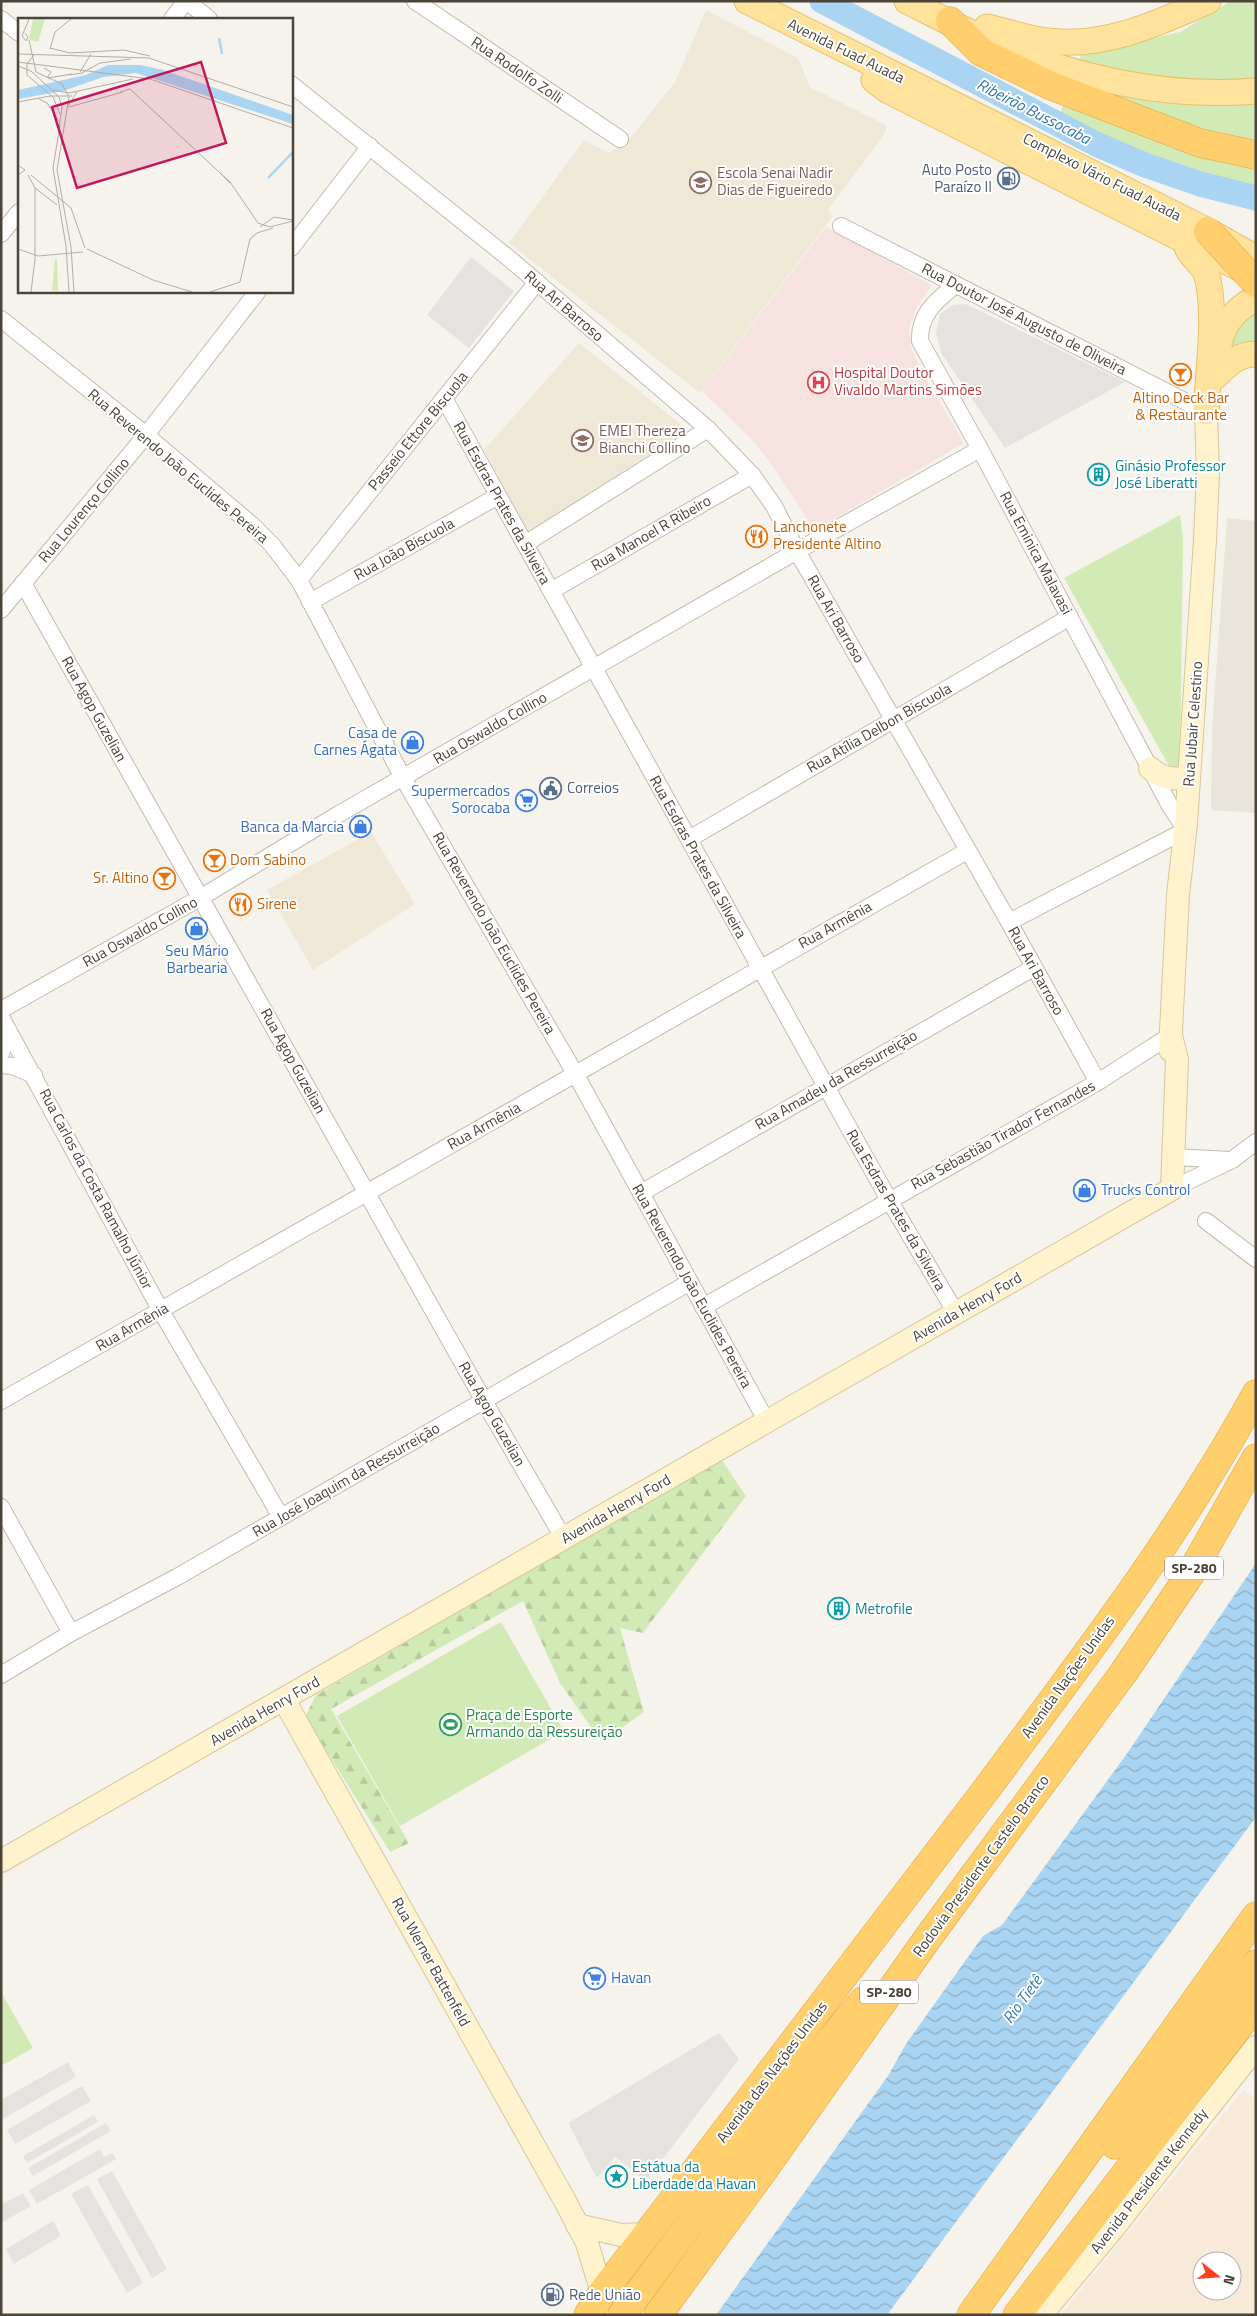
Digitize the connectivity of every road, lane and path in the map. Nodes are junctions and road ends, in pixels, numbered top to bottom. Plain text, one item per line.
1 (187, 1) edge
2 (415, 1) edge
3 (747, 1) edge
4 (907, 1) edge
5 (1208, 1) edge
6 (173, 18) edge
7 (208, 18) edge
8 (1, 19) edge
9 (950, 21) junction
10 (18, 32) edge
11 (844, 50) junction
12 (292, 85) edge
13 (1256, 91) edge
14 (946, 99) joint
15 (620, 139) dead end
16 (370, 146) junction
17 (1255, 155) edge
18 (18, 213) edge
19 (841, 226) dead end
20 (1, 234) edge
21 (1196, 235) junction
22 (292, 247) edge
23 (1256, 258) edge
24 (1256, 275) edge
25 (537, 282) junction
26 (1256, 283) edge
27 (955, 285) junction
28 (257, 292) edge
29 (1256, 298) edge
30 (1, 319) edge
31 (1256, 354) edge
32 (1216, 376) junction
33 (444, 398) junction
34 (1206, 412) junction
35 (708, 429) junction
36 (146, 435) junction
37 (980, 449) junction
38 (752, 475) junction
39 (498, 496) junction
40 (525, 544) junction
41 (797, 551) junction
42 (299, 580) junction
43 (23, 583) junction
44 (550, 591) junction
45 (310, 602) junction
46 (1, 610) edge
47 (1070, 617) junction
48 (594, 669) junction
49 (893, 720) junction
50 (1150, 768) junction
51 (1189, 776) junction
52 (404, 778) junction
53 (1186, 827) junction
54 (688, 839) junction
55 (966, 850) junction
56 (200, 898) junction
57 (1009, 922) junction
58 (760, 967) junction
59 (1033, 968) junction
60 (1, 1010) edge
61 (5, 1024) edge
62 (1171, 1035) junction
63 (1, 1053) edge
64 (1, 1065) edge
65 (34, 1075) junction
66 (576, 1075) junction
67 (1098, 1082) junction
68 (826, 1086) junction
69 (1256, 1142) edge
70 (1173, 1157) junction
71 (1232, 1160) junction
72 (366, 1192) junction
73 (640, 1193) junction
74 (1166, 1193) junction
75 (889, 1200) junction
76 (1206, 1221) dead end
77 (1256, 1259) edge
78 (690, 1282) junction
79 (703, 1307) junction
80 (161, 1311) junction
81 (956, 1313) junction
82 (1256, 1394) edge
83 (1, 1401) edge
84 (484, 1401) junction
85 (767, 1422) junction
86 (1256, 1458) edge
87 (1, 1506) edge
88 (281, 1517) junction
89 (564, 1539) junction
90 (71, 1633) junction
91 (1, 1675) edge
92 (284, 1700) junction
93 (1, 1861) edge
94 (1256, 1916) edge
95 (930, 1935) junction
96 (866, 1950) joint
97 (1256, 1964) edge
98 (1256, 2004) edge
99 (1256, 2046) edge
100 (1047, 2210) junction
101 (577, 2225) junction
102 (648, 2234) junction
103 (595, 2304) edge
104 (622, 2315) edge
105 (658, 2315) edge
106 (971, 2315) edge
107 (1018, 2315) edge
108 (1041, 2315) edge

1 - 6 street
1 - 7 street
2 - 15 street, Rua Rodolfo Zolli
3 - 11 main road, Avenida Fuad Auada
4 - 9 main road
5 - 9 main road
8 - 10 street
9 - 13 main road
9 - 17 highway
11 - 14 main road, Avenida Fuad Auada
11 - 21 main road
12 - 16 street, Rua Ari Barroso
14 - 21 main road, Complexo Vário Fuad Auada
16 - 22 street
16 - 25 street, Rua Ari Barroso
18 - 20 street
19 - 27 street, Rua Doutor José Augusto de Oliveira
21 - 23 main road, Complexo Vário Fuad Auada
21 - 24 main road
21 - 26 highway, bridge
21 - 34 main road
25 - 33 street, Passeio Ettore Biscuola
25 - 35 street, Rua Ari Barroso
27 - 34 street, Rua Doutor José Augusto de Oliveira
27 - 37 street, Rua Eminica Malavasi
28 - 36 street, Rua Lourenço Collino
29 - 32 main road
30 - 36 street, Rua Reverendo João Euclides Pereira
31 - 32 main road
32 - 34 main road
33 - 39 street, Rua Esdras Prates da Silveira
33 - 42 street, Passeio Ettore Biscuola
34 - 51 main road, Rua Jubair Celestino
35 - 38 street, Rua Ari Barroso
35 - 40 street
36 - 42 street, Rua Reverendo João Euclides Pereira
36 - 43 street, Rua Lourenço Collino
37 - 41 street, Rua Oswaldo Collino
37 - 47 street, Rua Eminica Malavasi
38 - 41 street, Rua Ari Barroso
38 - 44 street, Rua Manoel R Ribeiro
39 - 40 street, Rua Esdras Prates da Silveira
39 - 45 street, Rua João Biscuola
40 - 44 street, Rua Esdras Prates da Silveira
41 - 48 street, Rua Oswaldo Collino
41 - 49 street, Rua Ari Barroso
42 - 45 street, Rua Reverendo João Euclides Pereira
43 - 46 street, Rua Lourenço Collino
43 - 56 street, Rua Agop Guzelian
44 - 48 street, Rua Esdras Prates da Silveira
45 - 52 street, Rua Reverendo João Euclides Pereira
47 - 49 street, Rua Atília Delbon Biscuola
47 - 50 street, Rua Eminica Malavasi
48 - 52 street, Rua Oswaldo Collino
48 - 54 street, Rua Esdras Prates da Silveira
49 - 54 street, Rua Atília Delbon Biscuola
49 - 55 street, Rua Ari Barroso
50 - 51 main road
50 - 53 street, Rua Eminica Malavasi
51 - 53 main road, Rua Jubair Celestino
52 - 56 street, Rua Oswaldo Collino
52 - 66 street, Rua Reverendo João Euclides Pereira
53 - 57 street
53 - 62 main road, Rua Jubair Celestino
54 - 58 street, Rua Esdras Prates da Silveira
55 - 57 street, Rua Ari Barroso
55 - 58 street, Rua Armênia
56 - 60 street, Rua Oswaldo Collino
56 - 72 street, Rua Agop Guzelian
57 - 59 street, Rua Ari Barroso
58 - 66 street, Rua Armênia
58 - 68 street, Rua Esdras Prates da Silveira
59 - 67 street, Rua Ari Barroso
59 - 68 street, Rua Amadeu da Ressurreição
61 - 63 street
61 - 65 street, Rua Carlos da Costa Ramalho Júnior
62 - 67 street, Rua Sebastião Tirador Fernandes
62 - 70 main road, Rua Jubair Celestino
62 - 74 main road, Rua Jubair Celestino
64 - 65 street
65 - 80 street, Rua Carlos da Costa Ramalho Júnior
66 - 72 street, Rua Armênia
66 - 73 street, Rua Reverendo João Euclides Pereira
67 - 75 street, Rua Sebastião Tirador Fernandes
68 - 73 street, Rua Amadeu da Ressurreição
68 - 75 street, Rua Esdras Prates da Silveira
69 - 71 street, Avenida Henry Ford
70 - 71 street
70 - 74 main road, Rua Jubair Celestino
71 - 74 street, Avenida Henry Ford
72 - 80 street, Rua Armênia
72 - 84 street, Rua Agop Guzelian
73 - 78 street, Rua Reverendo João Euclides Pereira
74 - 81 main road, Avenida Henry Ford
75 - 79 street, Rua Sebastião Tirador Fernandes
75 - 81 street, Rua Esdras Prates da Silveira
76 - 77 street
78 - 79 street, Rua Reverendo João Euclides Pereira
78 - 84 street, Rua José Joaquim da Ressurreição
79 - 85 street, Rua Reverendo João Euclides Pereira
80 - 83 street, Rua Armênia
80 - 88 street, Rua Carlos da Costa Ramalho Júnior
81 - 85 main road, Avenida Henry Ford
82 - 96 highway, Avenida Nações Unidas
84 - 88 street, Rua José Joaquim da Ressurreição
84 - 89 street, Rua Agop Guzelian
85 - 89 main road, Avenida Henry Ford
86 - 95 highway, Rodovia Presidente Castelo Branco / SP-280
87 - 90 street
88 - 90 street, Rua José Joaquim da Ressurreição
89 - 92 main road, Avenida Henry Ford
90 - 91 street, Rua José Joaquim da Ressurreição
92 - 93 main road, Avenida Henry Ford
92 - 101 main road, Rua Werner Battenfeld
94 - 100 highway
95 - 104 highway
95 - 105 highway, Rodovia Presidente Castelo Branco / SP-280
96 - 102 highway, Avenida das Nações Unidas
97 - 100 highway
98 - 107 highway
99 - 108 main road, Avenida Presidente Kennedy
100 - 106 highway
101 - 102 main road
101 - 103 main road, Rua Werner Battenfeld
102 - 103 highway, Avenida das Nações Unidas

